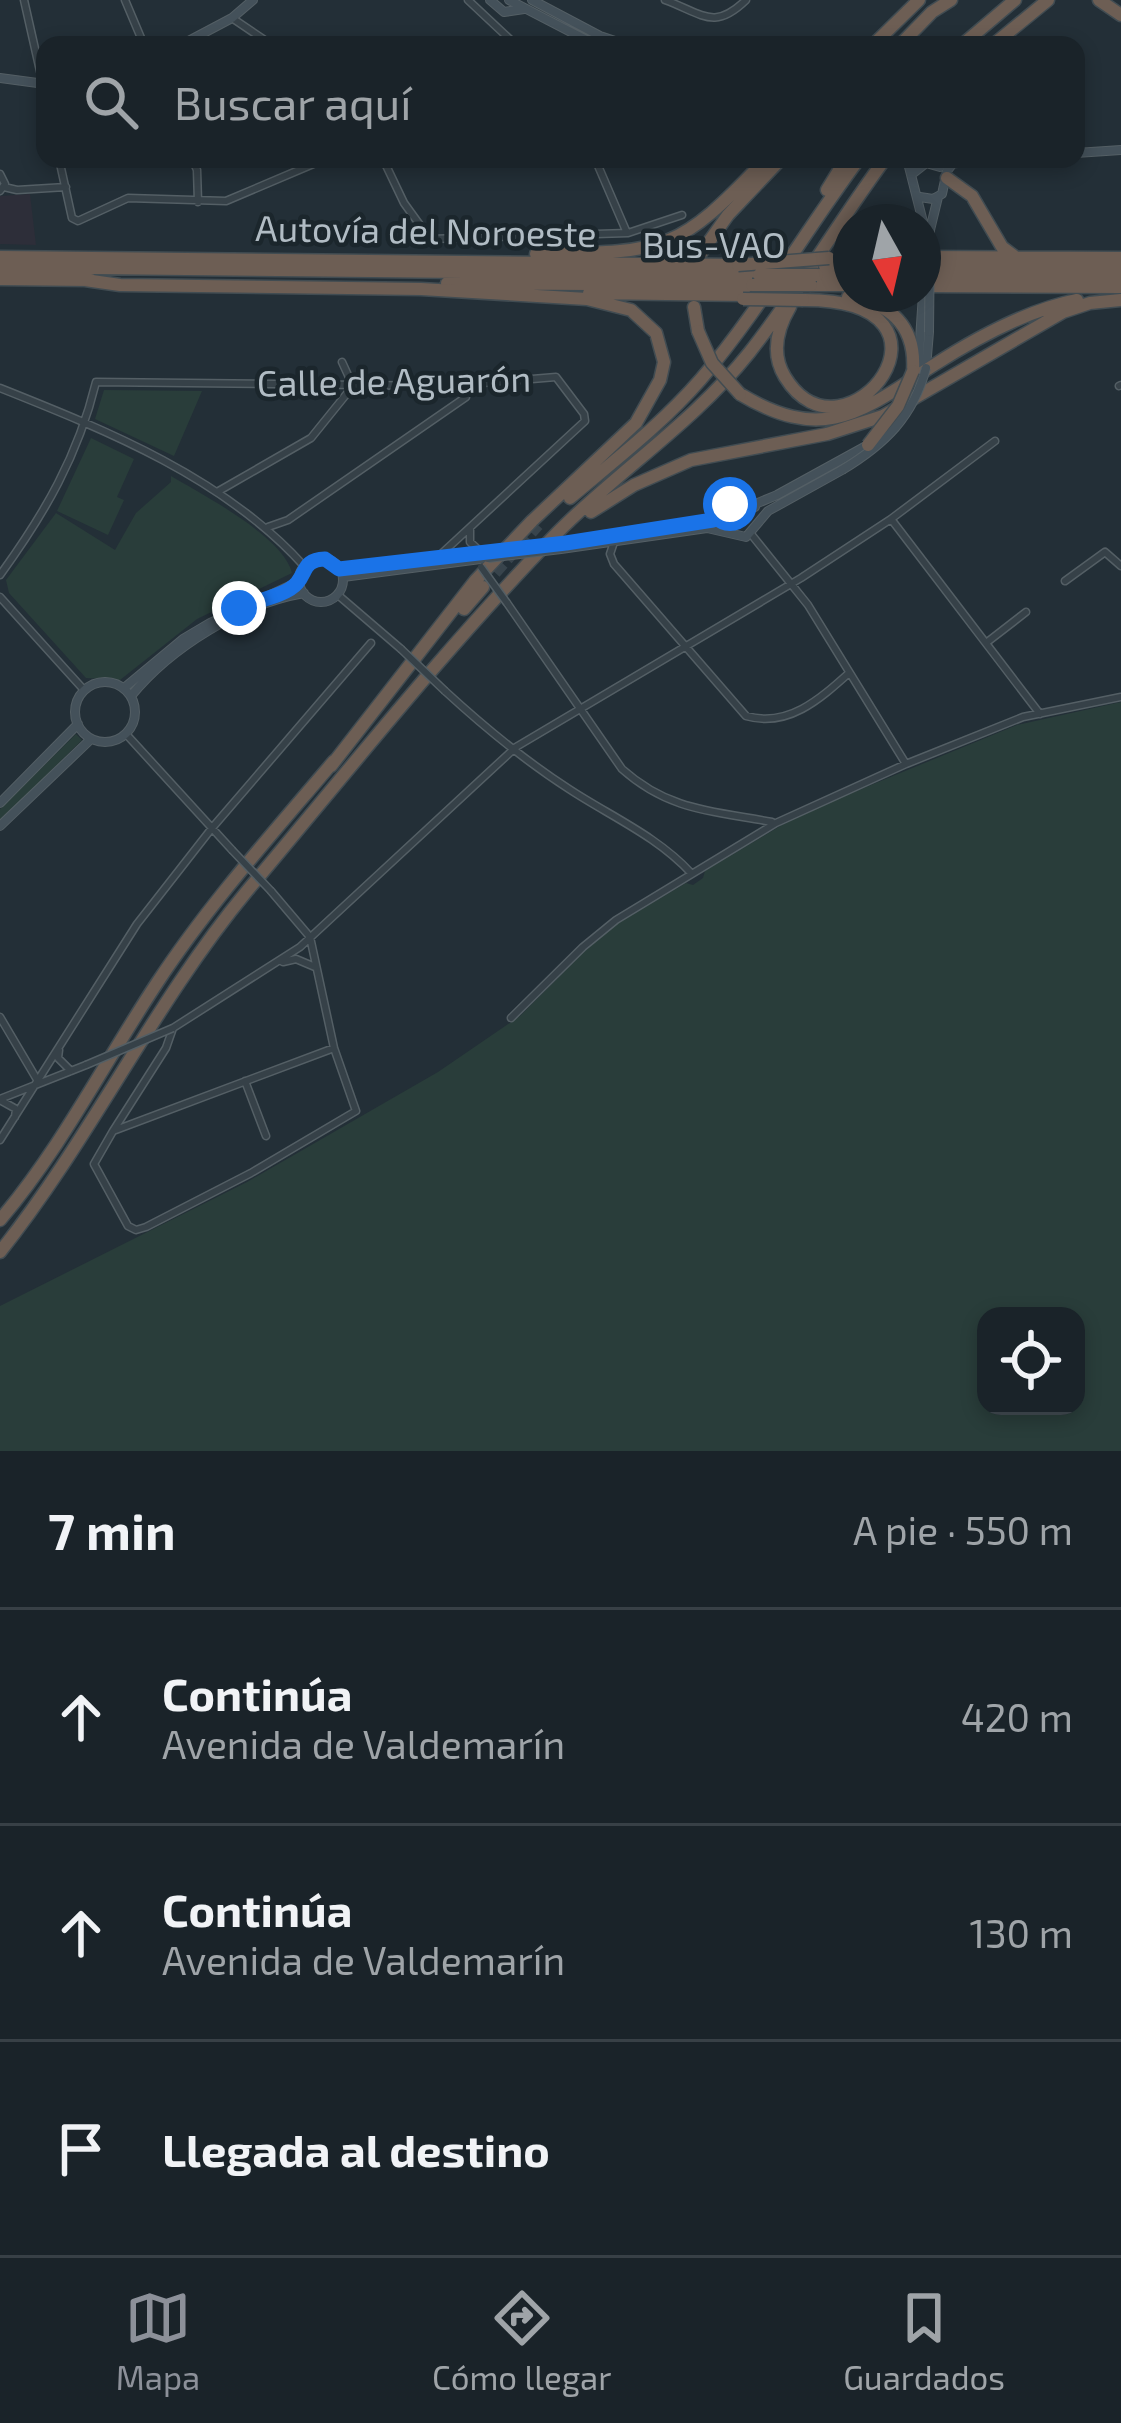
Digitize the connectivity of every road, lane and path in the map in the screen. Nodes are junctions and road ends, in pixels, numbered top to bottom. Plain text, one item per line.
1 (24, 0) edge
2 (126, 0) edge
3 (253, 0) edge
4 (468, 0) edge
5 (490, 0) edge
6 (509, 0) edge
7 (665, 0) edge
8 (746, 0) edge
9 (919, 0) edge
10 (952, 0) edge
11 (1015, 0) edge
12 (1048, 0) edge
13 (1099, 0) edge
14 (530, 2) edge
15 (1121, 15) edge
16 (232, 18) junction
17 (140, 36) edge
18 (199, 36) edge
19 (259, 36) edge
20 (506, 36) edge
21 (582, 36) edge
22 (599, 36) edge
23 (885, 36) edge
24 (909, 36) edge
25 (973, 36) edge
26 (1003, 36) edge
27 (36, 52) edge
28 (0, 79) edge
29 (36, 86) edge
30 (1121, 150) edge
31 (1085, 152) edge
32 (61, 168) edge
33 (196, 168) edge
34 (305, 168) edge
35 (387, 168) edge
36 (600, 168) edge
37 (757, 168) edge
38 (772, 168) edge
39 (841, 168) edge
40 (853, 168) edge
41 (878, 168) edge
42 (910, 168) edge
43 (918, 168) edge
44 (941, 168) edge
45 (951, 168) edge
46 (0, 174) edge
47 (912, 176) junction
48 (947, 176) junction
49 (66, 188) junction
50 (2, 189) edge
51 (964, 190) junction
52 (919, 196) junction
53 (940, 196) junction
54 (856, 198) junction
55 (198, 202) junction
56 (920, 204) edge
57 (936, 204) edge
58 (682, 215) dead end
59 (987, 221) junction
60 (628, 233) junction
61 (701, 253) dead end
62 (0, 255) edge
63 (976, 256) junction
64 (941, 257) edge
65 (1015, 257) junction
66 (1121, 258) edge
67 (343, 260) junction
68 (0, 267) edge
69 (941, 267) edge
70 (1121, 268) edge
71 (833, 271) edge
72 (941, 276) edge
73 (833, 278) edge
74 (1121, 278) edge
75 (0, 279) edge
76 (85, 280) junction
77 (815, 280) junction
78 (833, 282) edge
79 (750, 288) junction
80 (941, 290) edge
81 (504, 293) junction
82 (1121, 294) edge
83 (699, 301) junction
84 (925, 312) edge
85 (926, 312) edge
86 (752, 314) junction
87 (926, 332) junction
88 (342, 362) dead end
89 (919, 370) junction
90 (469, 382) junction
91 (353, 386) junction
92 (0, 388) edge
93 (86, 425) junction
94 (995, 440) dead end
95 (868, 445) joint
96 (217, 491) junction
97 (753, 505) junction
98 (724, 513) junction
99 (891, 518) junction
100 (288, 520) junction
101 (760, 520) junction
102 (538, 525) tunnel mouth
103 (471, 526) junction
104 (265, 527) junction
105 (726, 530) junction
106 (752, 534) junction
107 (459, 538) junction
108 (469, 539) junction
109 (279, 540) junction
110 (614, 542) junction
111 (564, 546) junction
112 (439, 556) junction
113 (482, 557) junction
114 (304, 566) junction
115 (1121, 566) edge
116 (341, 573) junction
117 (0, 575) edge
118 (512, 579) junction
119 (300, 581) junction
120 (1065, 581) dead end
121 (792, 584) junction
122 (483, 586) tunnel mouth
123 (304, 593) junction
124 (338, 595) junction
125 (0, 597) edge
126 (1026, 613) dead end
127 (369, 623) junction
128 (390, 640) junction
129 (371, 643) junction
130 (986, 643) junction
131 (684, 647) junction
132 (849, 673) junction
133 (84, 690) junction
134 (127, 692) junction
135 (1121, 697) edge
136 (579, 709) junction
137 (1040, 714) junction
138 (77, 724) junction
139 (125, 734) junction
140 (91, 739) junction
141 (515, 747) junction
142 (906, 764) junction
143 (331, 766) junction
144 (0, 802) edge
145 (776, 823) junction
146 (0, 828) edge
147 (212, 828) junction
148 (7, 836) dead end
149 (691, 872) junction
150 (310, 937) junction
151 (279, 963) junction
152 (318, 969) junction
153 (0, 1017) edge
154 (511, 1018) dead end
155 (172, 1028) junction
156 (59, 1046) junction
157 (334, 1048) junction
158 (71, 1071) junction
159 (245, 1081) junction
160 (39, 1084) junction
161 (0, 1099) edge
162 (14, 1121) junction
163 (113, 1131) junction
164 (266, 1136) dead end
165 (0, 1140) edge
166 (0, 1220) edge
167 (0, 1252) edge

1 - 27 street
2 - 17 street
3 - 16 street
4 - 20 street
5 - 14 street
6 - 14 street
7 - 8 street
9 - 23 highway
10 - 24 highway
11 - 25 highway
12 - 26 highway
13 - 15 highway
14 - 21 street
14 - 22 street
16 - 18 street
16 - 19 street
28 - 29 street
30 - 31 street
32 - 49 street
33 - 55 street
34 - 55 street
35 - 60 street
36 - 60 street
37 - 67 highway
38 - 61 highway
39 - 86 highway
40 - 86 highway
41 - 54 highway
42 - 47 street
43 - 47 street
44 - 48 street
45 - 48 street
46 - 50 street
47 - 52 street
48 - 51 highway
48 - 53 street
49 - 50 street
49 - 55 street
51 - 53 highway
51 - 59 highway
52 - 53 street
52 - 56 street
53 - 57 street
54 - 77 highway
54 - 118 highway
58 - 60 street
59 - 63 highway
59 - 65 highway
62 - 67 highway, Autovía del Noroeste
63 - 64 highway
63 - 65 highway
65 - 66 highway
67 - 77 highway, Autovía del Noroeste, bridge
68 - 79 highway, Bus-VAO
69 - 70 highway
71 - 77 highway, Autovía del Noroeste
72 - 74 highway
73 - 77 highway, Bus-VAO
75 - 76 highway, Autovía del Noroeste
76 - 79 highway, Autovía del Noroeste
76 - 81 highway
77 - 78 highway, Autovía del Noroeste
77 - 79 highway, Autovía del Noroeste, bridge
77 - 89 highway
79 - 83 highway
80 - 82 highway
81 - 83 highway
81 - 143 highway
82 - 83 highway, bridge
82 - 118 highway
84 - 87 street, bridge
85 - 87 street, bridge
86 - 102 highway
87 - 89 street
88 - 91 street
89 - 95 highway, bridge
89 - 101 street, bridge
90 - 91 street, Calle de Aguarón
90 - 100 street
90 - 103 street, Calle de Aguarón
91 - 93 street, Calle de Aguarón
91 - 96 street
92 - 93 street
93 - 96 street
93 - 117 street
94 - 99 street
95 - 97 street
96 - 104 street
97 - 98 street
97 - 101 street
98 - 105 street
98 - 111 street
99 - 121 street
99 - 130 street
100 - 104 street
100 - 109 street
101 - 106 street
103 - 107 street, Calle de Aguarón
103 - 108 street
104 - 109 street
105 - 106 street
105 - 110 street
106 - 121 street
107 - 108 street
107 - 112 street, Calle de Aguarón
108 - 113 street
109 - 114 street
110 - 111 street
110 - 131 street
111 - 113 street, bridge
112 - 113 street
112 - 116 street
113 - 116 street
113 - 136 street, bridge
114 - 116 street
114 - 119 street
115 - 120 street
116 - 124 street
118 - 167 highway
119 - 123 street
119 - 134 street
121 - 131 street
121 - 132 street
122 - 143 highway
123 - 124 street
123 - 134 street
124 - 127 street
125 - 133 street
126 - 130 street
127 - 128 street
127 - 129 street
128 - 129 street
128 - 141 street, bridge
129 - 147 street
130 - 137 street
131 - 132 street
131 - 136 street
132 - 142 street
133 - 134 street
133 - 138 street
134 - 139 street
135 - 137 street
136 - 141 street
136 - 145 street
137 - 142 street
138 - 140 street
138 - 144 street
139 - 140 street
139 - 147 street
140 - 146 street
141 - 149 street
141 - 150 street
142 - 145 street
143 - 166 highway
145 - 149 street
146 - 148 street
147 - 150 street, bridge
147 - 156 street
149 - 154 street
150 - 151 street
150 - 152 street
151 - 152 street
151 - 155 street
152 - 157 street
153 - 160 street
155 - 158 street, bridge
155 - 163 street
156 - 158 street
156 - 160 street
157 - 159 street
157 - 163 street
158 - 160 street
159 - 163 street
159 - 164 street
160 - 161 street
160 - 162 street
161 - 162 street
162 - 165 street

